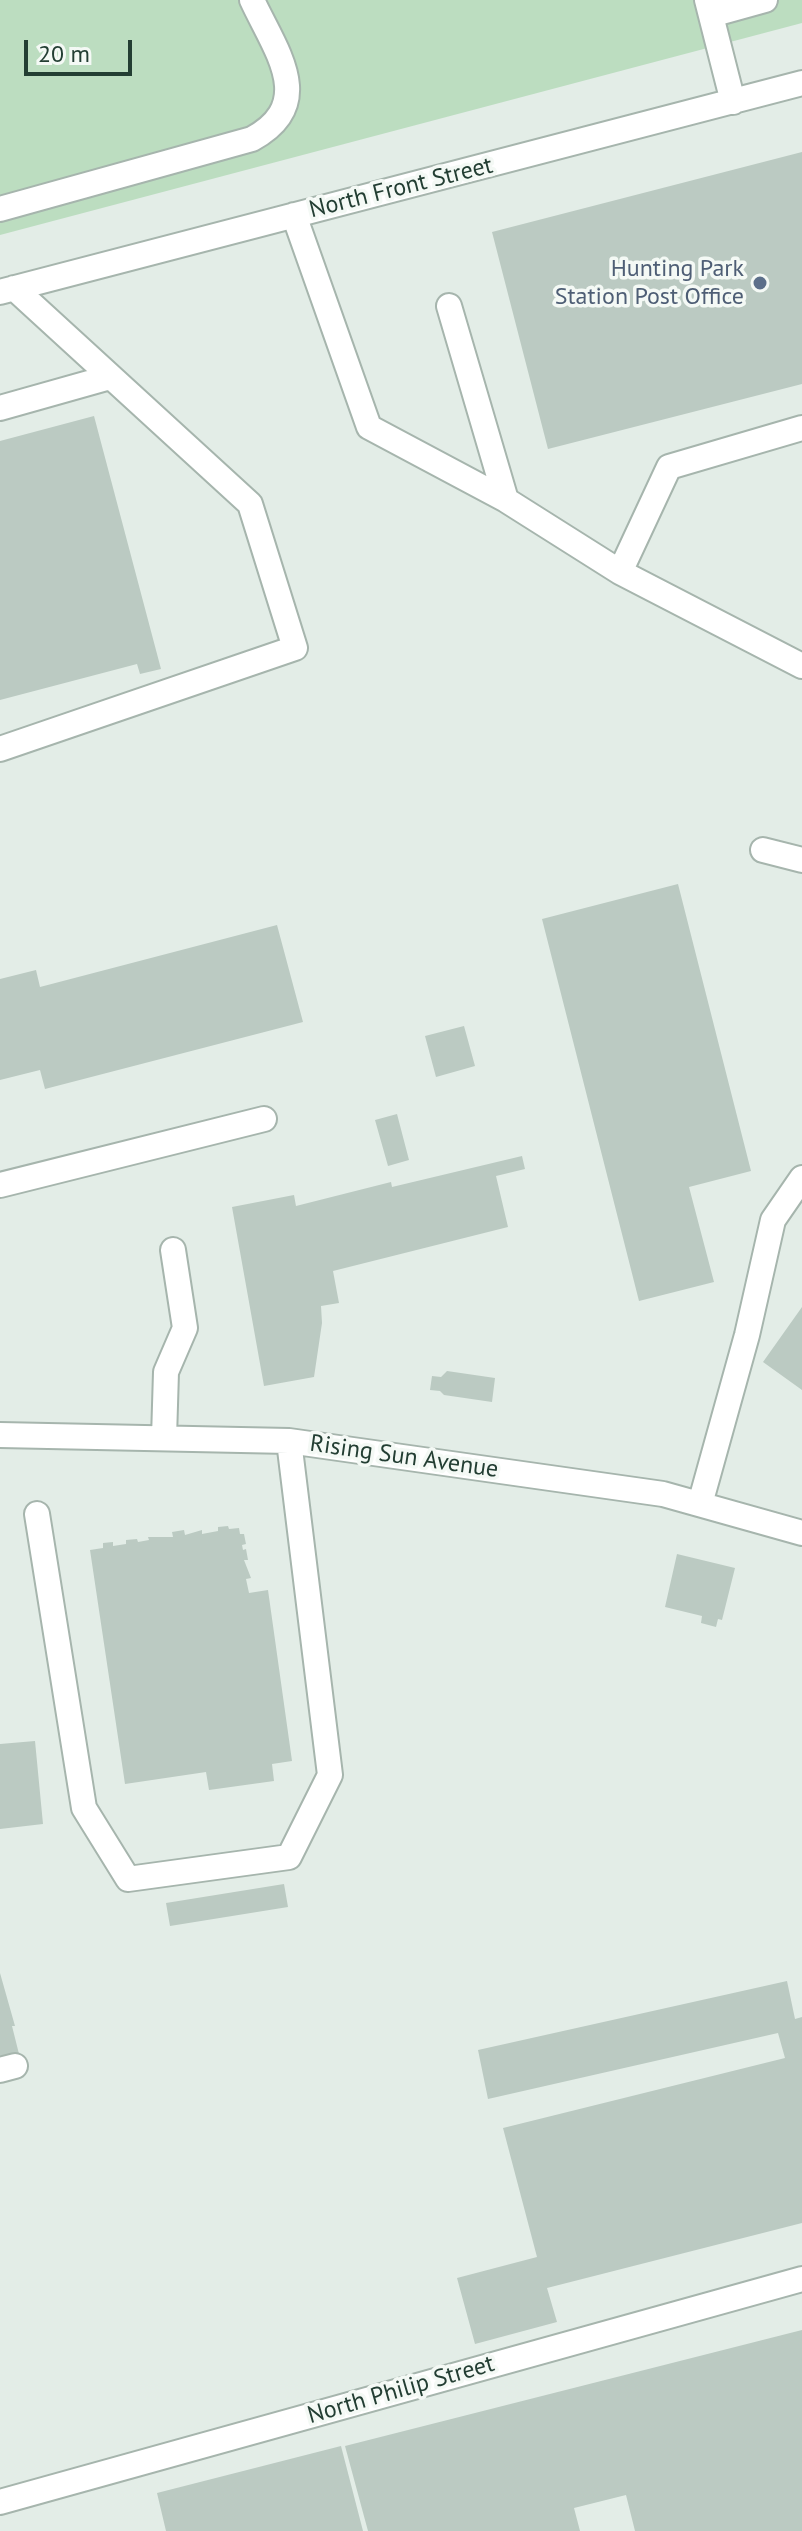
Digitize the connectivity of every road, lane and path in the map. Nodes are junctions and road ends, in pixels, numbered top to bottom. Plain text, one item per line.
1 (252, 0) edge
2 (765, 0) edge
3 (709, 8) edge
4 (802, 83) edge
5 (733, 102) junction
6 (0, 209) edge
7 (294, 215) junction
8 (7, 290) edge
9 (449, 306) dead end
10 (110, 377) junction
11 (0, 408) edge
12 (802, 428) edge
13 (506, 500) junction
14 (620, 572) junction
15 (802, 666) edge
16 (0, 749) edge
17 (763, 850) dead end
18 (802, 860) edge
19 (264, 1119) dead end
20 (802, 1178) edge
21 (0, 1185) edge
22 (173, 1250) dead end
23 (0, 1435) edge
24 (164, 1438) junction
25 (289, 1441) junction
26 (700, 1504) junction
27 (37, 1514) dead end
28 (802, 1533) edge
29 (802, 2279) edge
30 (7, 2500) edge

1 - 6 street
2 - 3 street
3 - 5 street
4 - 5 street, North Front Street
5 - 7 street, North Front Street
7 - 8 street, North Front Street
7 - 13 street
8 - 10 street
9 - 13 street
10 - 11 street
10 - 16 street
12 - 14 street
13 - 14 street
14 - 15 street
17 - 18 street
19 - 21 street
20 - 26 street
22 - 24 street
23 - 24 street, Rising Sun Avenue
24 - 25 street, Rising Sun Avenue
25 - 26 street, Rising Sun Avenue
25 - 27 street
26 - 28 street, Rising Sun Avenue
29 - 30 street, North Philip Street

